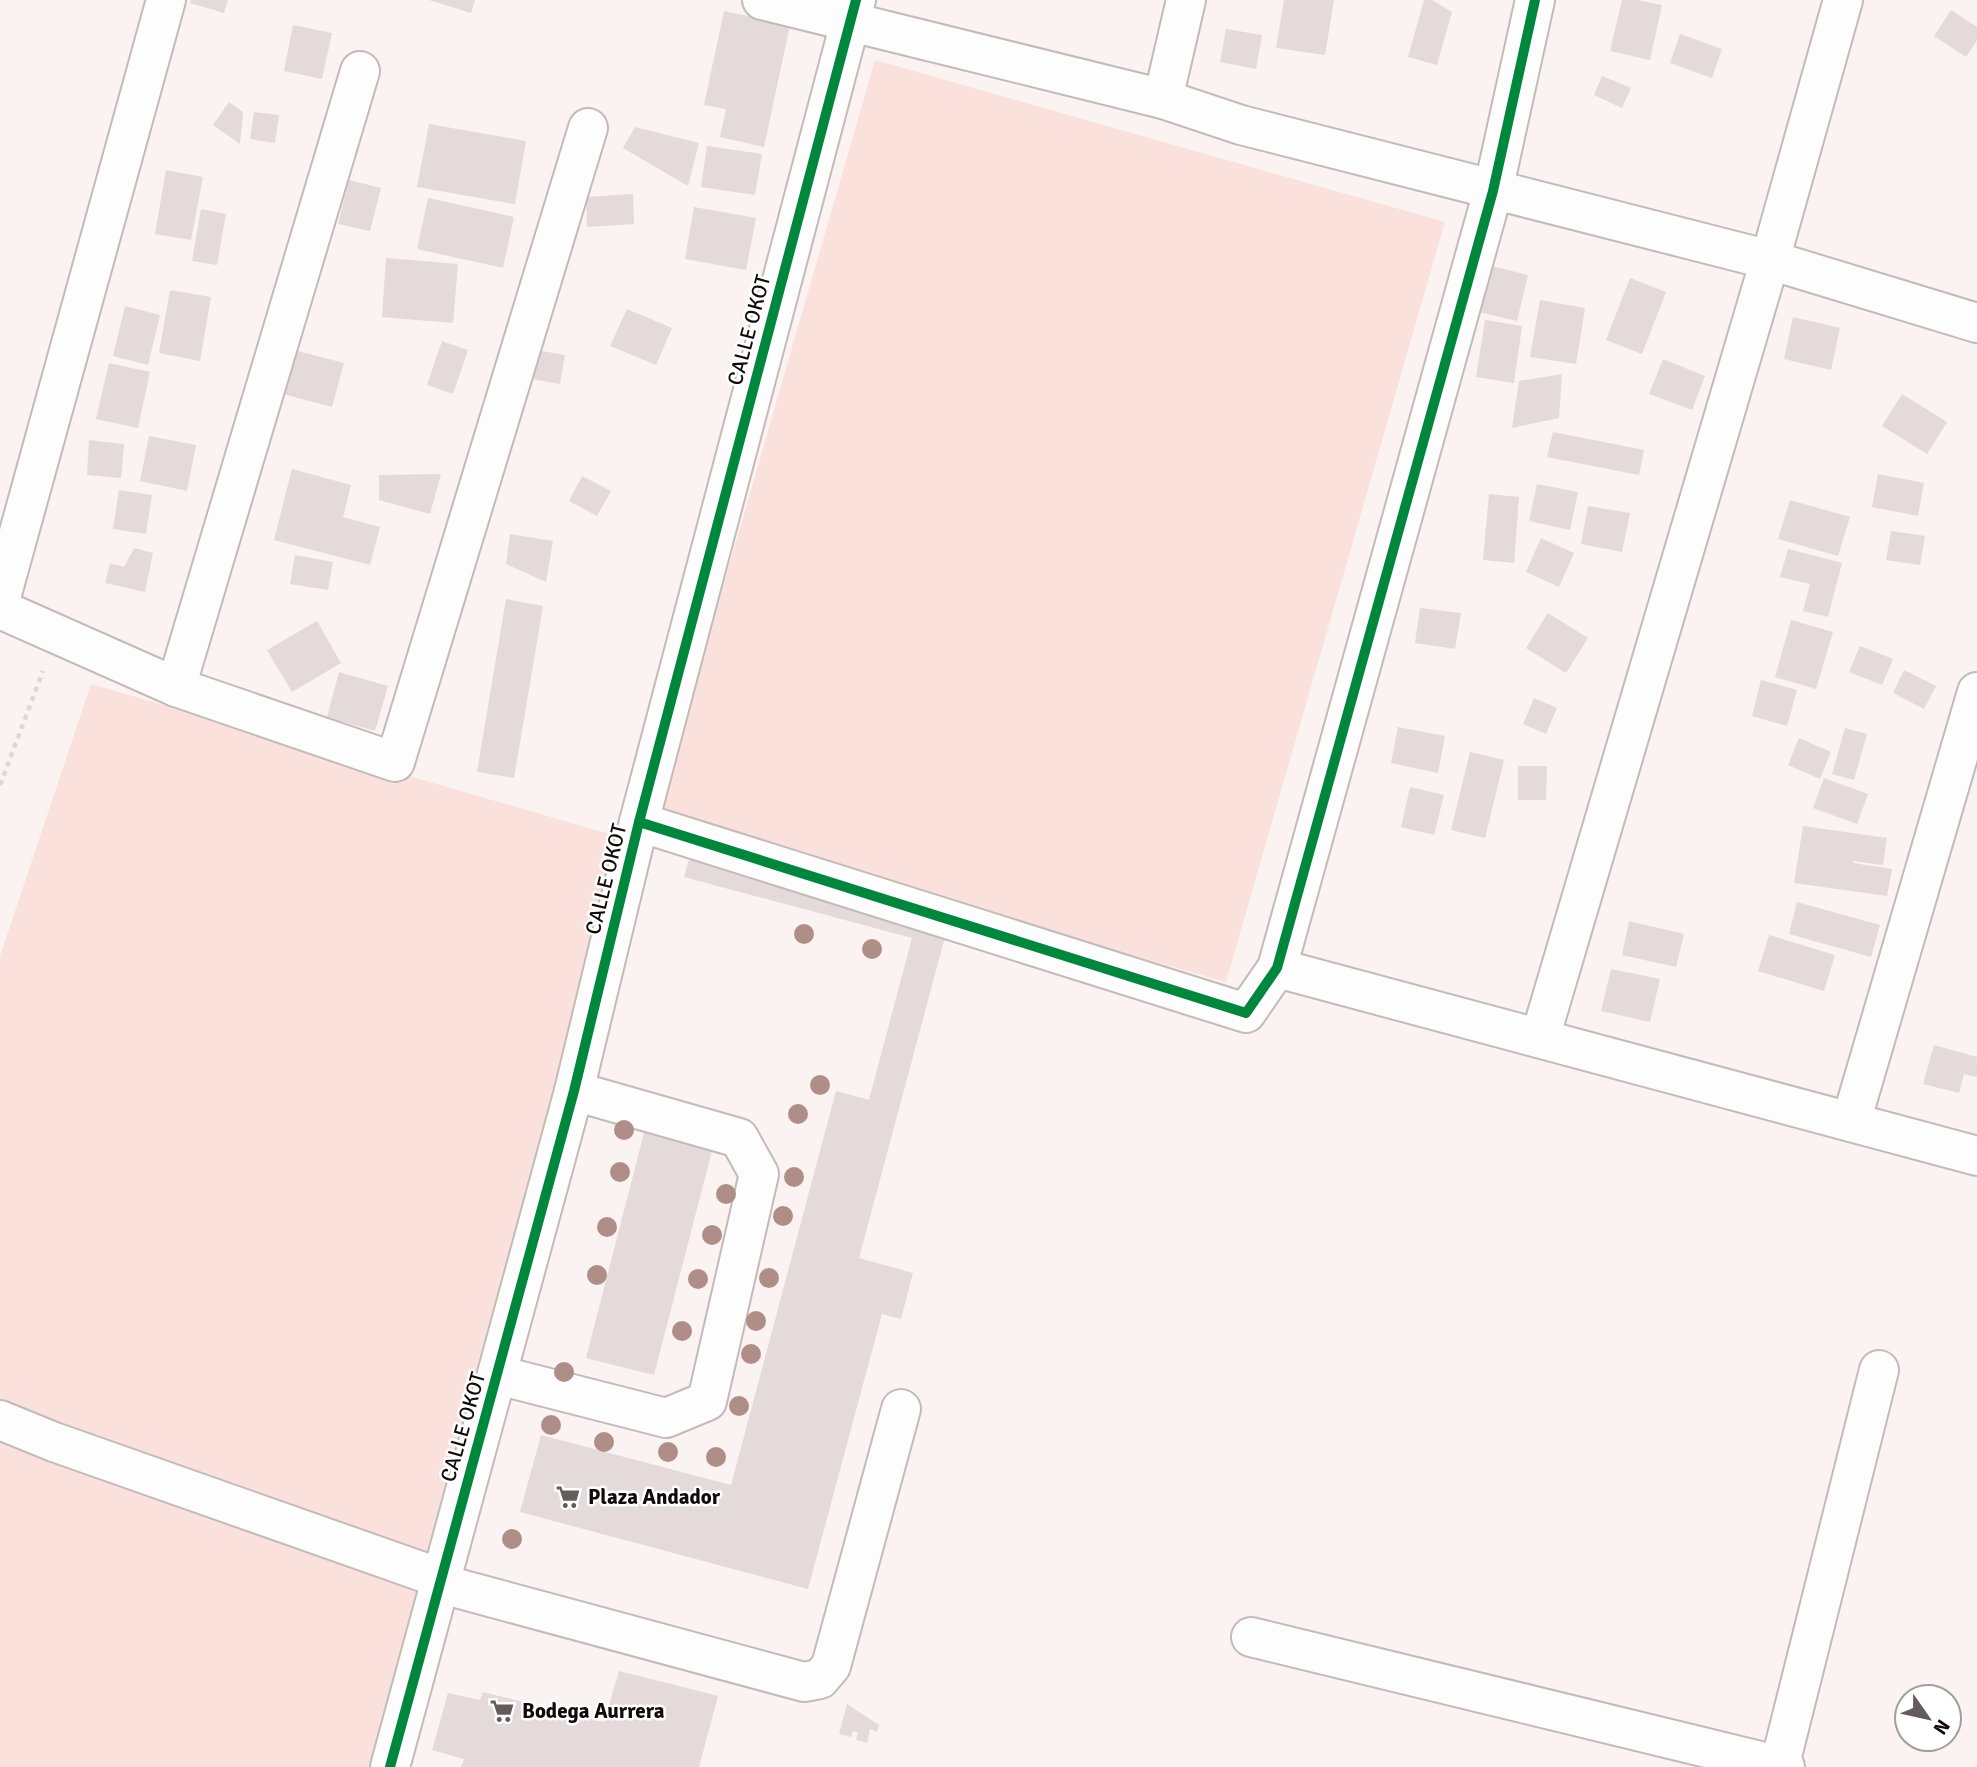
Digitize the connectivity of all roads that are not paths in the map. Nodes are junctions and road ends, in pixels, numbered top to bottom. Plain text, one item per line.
1 (166, 0) edge
2 (762, 0) edge
3 (1186, 0) edge
4 (1535, 0) edge
5 (1843, 0) edge
6 (853, 12) edge
7 (360, 71) dead end
8 (1163, 99) junction
9 (588, 128) dead end
10 (1493, 191) junction
11 (1770, 260) junction
12 (1977, 323) edge
13 (0, 601) edge
14 (0, 609) edge
15 (176, 687) junction
16 (1977, 692) edge
17 (639, 822) junction
18 (1277, 968) junction
19 (1540, 1038) junction
20 (574, 1091) junction
21 (1851, 1122) junction
22 (1977, 1156) edge
23 (1879, 1370) dead end
24 (498, 1375) junction
25 (901, 1409) dead end
26 (0, 1420) edge
27 (439, 1581) junction
28 (1251, 1637) dead end
29 (1782, 1766) edge
30 (390, 1767) edge

1 - 13 street
2 - 6 street
3 - 8 street
4 - 10 street
5 - 11 street
6 - 8 street
6 - 17 street, CALLE OKOT
7 - 15 street
8 - 10 street
9 - 15 street
10 - 11 street
10 - 18 street
11 - 12 street
11 - 19 street
14 - 15 street
16 - 21 street
17 - 18 street
17 - 20 street, CALLE OKOT
18 - 19 street
19 - 21 street
20 - 24 street, CALLE OKOT
20 - 24 street
21 - 22 street
23 - 29 street
24 - 27 street, CALLE OKOT
25 - 27 street
26 - 27 street
27 - 30 street, CALLE OKOT
28 - 29 street

